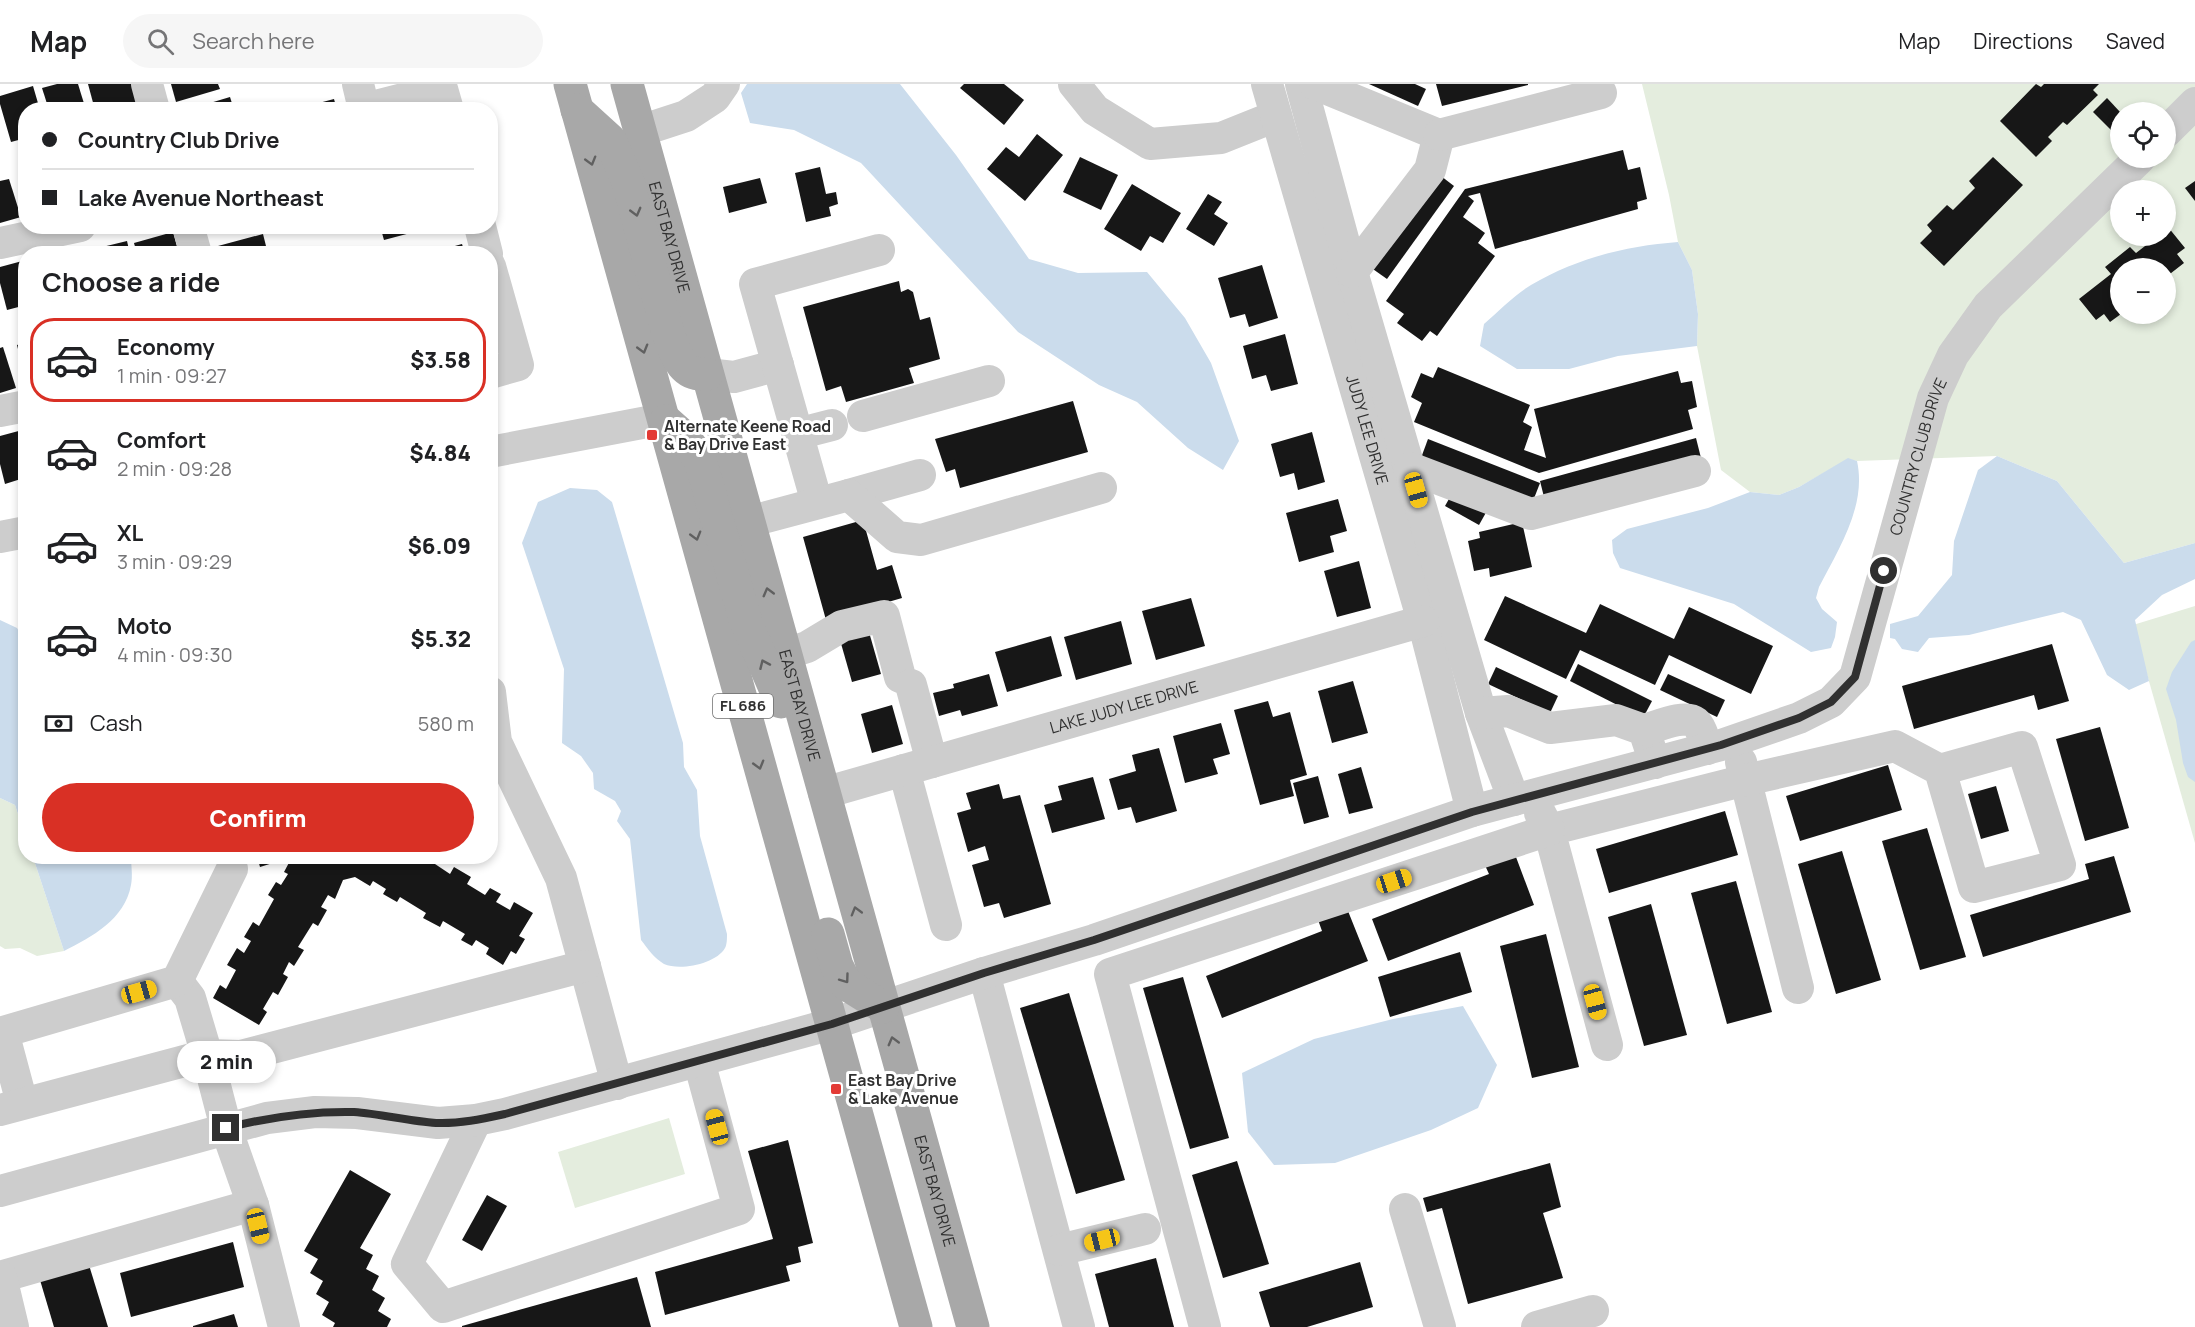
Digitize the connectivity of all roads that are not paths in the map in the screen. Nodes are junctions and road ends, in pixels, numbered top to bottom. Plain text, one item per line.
1 (147, 84) edge
2 (358, 84) edge
3 (627, 84) edge
4 (1074, 84) edge
5 (1267, 84) edge
6 (1309, 86) edge
7 (716, 88) edge
8 (1600, 93) dead end
9 (574, 97) edge
10 (152, 102) edge
11 (362, 102) edge
12 (394, 102) edge
13 (446, 102) edge
14 (2195, 103) edge
15 (1276, 116) junction
16 (2176, 122) edge
17 (640, 131) junction
18 (1439, 135) junction
19 (2130, 168) edge
20 (42, 234) edge
21 (0, 243) edge
22 (879, 250) dead end
23 (1352, 272) junction
24 (498, 294) edge
25 (778, 365) junction
26 (498, 370) edge
27 (707, 374) junction
28 (989, 381) dead end
29 (18, 408) edge
30 (0, 411) edge
31 (863, 416) dead end
32 (663, 418) junction
33 (832, 425) dead end
34 (797, 434) junction
35 (498, 450) edge
36 (1410, 468) junction
37 (1695, 471) dead end
38 (920, 475) dead end
39 (1101, 488) dead end
40 (849, 495) junction
41 (817, 503) junction
42 (748, 522) junction
43 (18, 534) edge
44 (0, 537) edge
45 (1423, 621) junction
46 (785, 654) junction
47 (740, 693) junction
48 (1481, 713) junction
49 (806, 730) junction
50 (1644, 730) junction
51 (1736, 740) junction
52 (1707, 749) junction
53 (498, 753) edge
54 (1655, 763) junction
55 (918, 766) junction
56 (1940, 770) junction
57 (1746, 780) junction
58 (824, 793) junction
59 (1523, 798) junction
60 (1472, 812) junction
61 (1549, 830) junction
62 (1338, 857) junction
63 (232, 869) dead end
64 (1350, 895) junction
65 (946, 925) dead end
66 (1094, 940) junction
67 (585, 966) junction
68 (984, 973) junction
69 (1110, 974) junction
70 (177, 981) junction
71 (1798, 988) dead end
72 (884, 1007) junction
73 (832, 1024) junction
74 (3, 1041) edge
75 (1607, 1045) dead end
76 (207, 1055) junction
77 (699, 1061) junction
78 (617, 1084) junction
79 (11, 1107) edge
80 (476, 1120) junction
81 (226, 1128) junction
82 (0, 1191) edge
83 (253, 1205) junction
84 (1405, 1209) dead end
85 (1145, 1229) dead end
86 (1059, 1250) junction
87 (0, 1277) edge
88 (1593, 1311) dead end
89 (13, 1327) edge
90 (284, 1327) edge
91 (916, 1327) edge
92 (973, 1327) edge
93 (1079, 1327) edge
94 (1205, 1327) edge
95 (1440, 1327) edge
96 (1537, 1327) edge

1 - 10 street
2 - 11 street
3 - 17 main road, EAST BAY DRIVE / FL 686
4 - 15 street
5 - 15 street, JUDY LEE DRIVE
6 - 18 street
6 - 23 street
7 - 17 street
8 - 18 street
9 -> 27 main road
9 -> 32 main road, FL 686
12 - 13 street
14 - 16 street
15 - 45 street, JUDY LEE DRIVE
17 - 27 main road, EAST BAY DRIVE / FL 686
18 - 23 street
19 - 51 street, COUNTRY CLUB DRIVE
20 - 21 street
22 - 25 street
23 - 36 street
24 - 26 street
25 - 27 street
25 - 34 street
27 - 42 main road, EAST BAY DRIVE / FL 686
28 - 31 street
29 - 30 street
32 - 35 street
32 -> 47 main road, FL 686
49 -> 32 main road
33 - 34 street
34 - 41 street
36 - 37 street
36 - 48 street
38 - 40 street
39 - 40 street
40 - 41 street
41 - 42 street
46 -> 42 main road, EAST BAY DRIVE / FL 686
43 - 44 street
45 - 55 street, LAKE JUDY LEE DRIVE
45 - 60 street, JUDY LEE DRIVE
46 - 49 main road, EAST BAY DRIVE / FL 686
46 - 55 street
47 -> 72 main road
47 -> 73 main road, FL 686
48 - 50 street
48 - 59 street
49 - 58 main road, EAST BAY DRIVE / FL 686
50 - 52 street
50 - 54 street
51 - 52 street, COUNTRY CLUB DRIVE
51 - 57 street
52 - 54 street, COUNTRY CLUB DRIVE
53 - 67 street
54 - 59 street, COUNTRY CLUB DRIVE
55 - 58 street, LAKE JUDY LEE DRIVE
55 - 65 street
56 - 56 street
56 - 57 street
57 - 61 street
57 - 71 street
72 -> 58 main road, EAST BAY DRIVE / FL 686
59 - 60 street, COUNTRY CLUB DRIVE
59 - 61 street
60 - 62 street, COUNTRY CLUB DRIVE
61 - 64 street
61 - 75 street
62 - 64 street
62 - 66 street, COUNTRY CLUB DRIVE
63 - 70 street
64 - 69 street
66 - 68 street, COUNTRY CLUB DRIVE
66 - 69 street
67 - 76 street
67 - 78 street
68 - 72 street, COUNTRY CLUB DRIVE
68 - 86 street
69 - 94 street
70 - 74 street
70 - 76 street
72 - 73 street, COUNTRY CLUB DRIVE
92 -> 72 main road, EAST BAY DRIVE / FL 686
73 - 77 street, COUNTRY CLUB DRIVE
73 - 91 main road, FL 686
74 - 79 street
76 - 79 street
76 - 81 street
77 - 78 street, COUNTRY CLUB DRIVE
77 - 80 street
78 - 80 street, COUNTRY CLUB DRIVE
80 - 81 street, COUNTRY CLUB DRIVE
81 - 82 street, COUNTRY CLUB DRIVE
81 - 83 street
83 - 87 street
83 - 90 street
84 - 95 street
85 - 86 street
86 - 93 street
87 - 89 street
88 - 96 street

